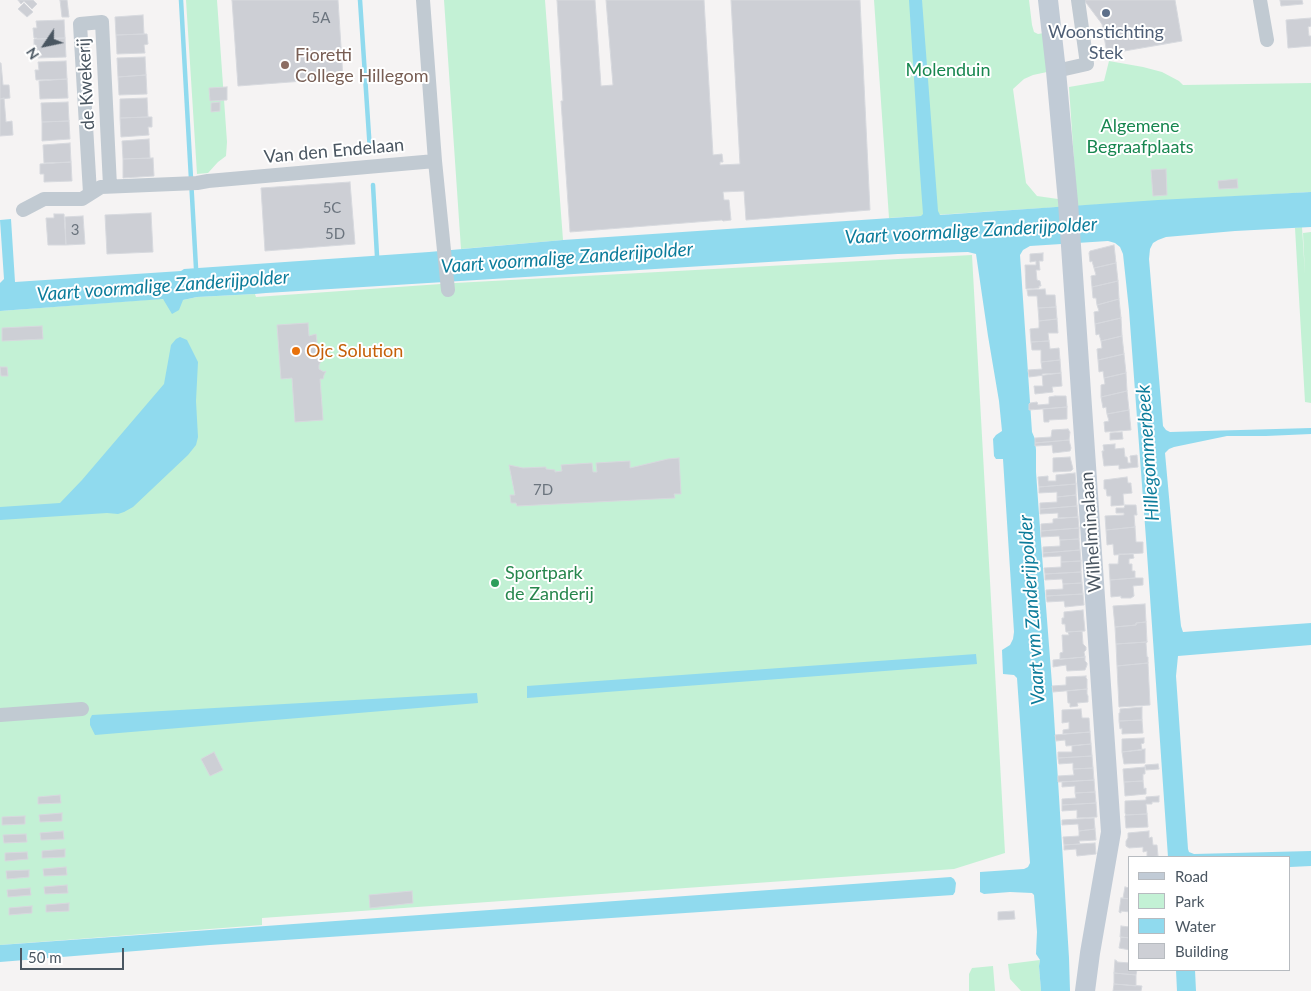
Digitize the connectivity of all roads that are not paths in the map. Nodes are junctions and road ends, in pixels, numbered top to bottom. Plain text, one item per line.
1 (424, 0) edge
2 (1048, 0) edge
3 (1078, 0) edge
4 (1260, 0) edge
5 (1266, 40) dead end
6 (1056, 71) junction
7 (434, 161) junction
8 (110, 186) junction
9 (90, 194) junction
10 (23, 210) dead end
11 (448, 290) dead end
12 (82, 709) dead end
13 (0, 715) edge
14 (1085, 991) edge

1 - 7 street
2 - 6 main road, Wilhelminalaan
3 - 6 street
4 - 5 street
6 - 14 main road, Wilhelminalaan
7 - 8 street, Van den Endelaan
7 - 11 street
8 - 9 street
8 - 9 street, de Kwekerij
9 - 10 street
12 - 13 street

